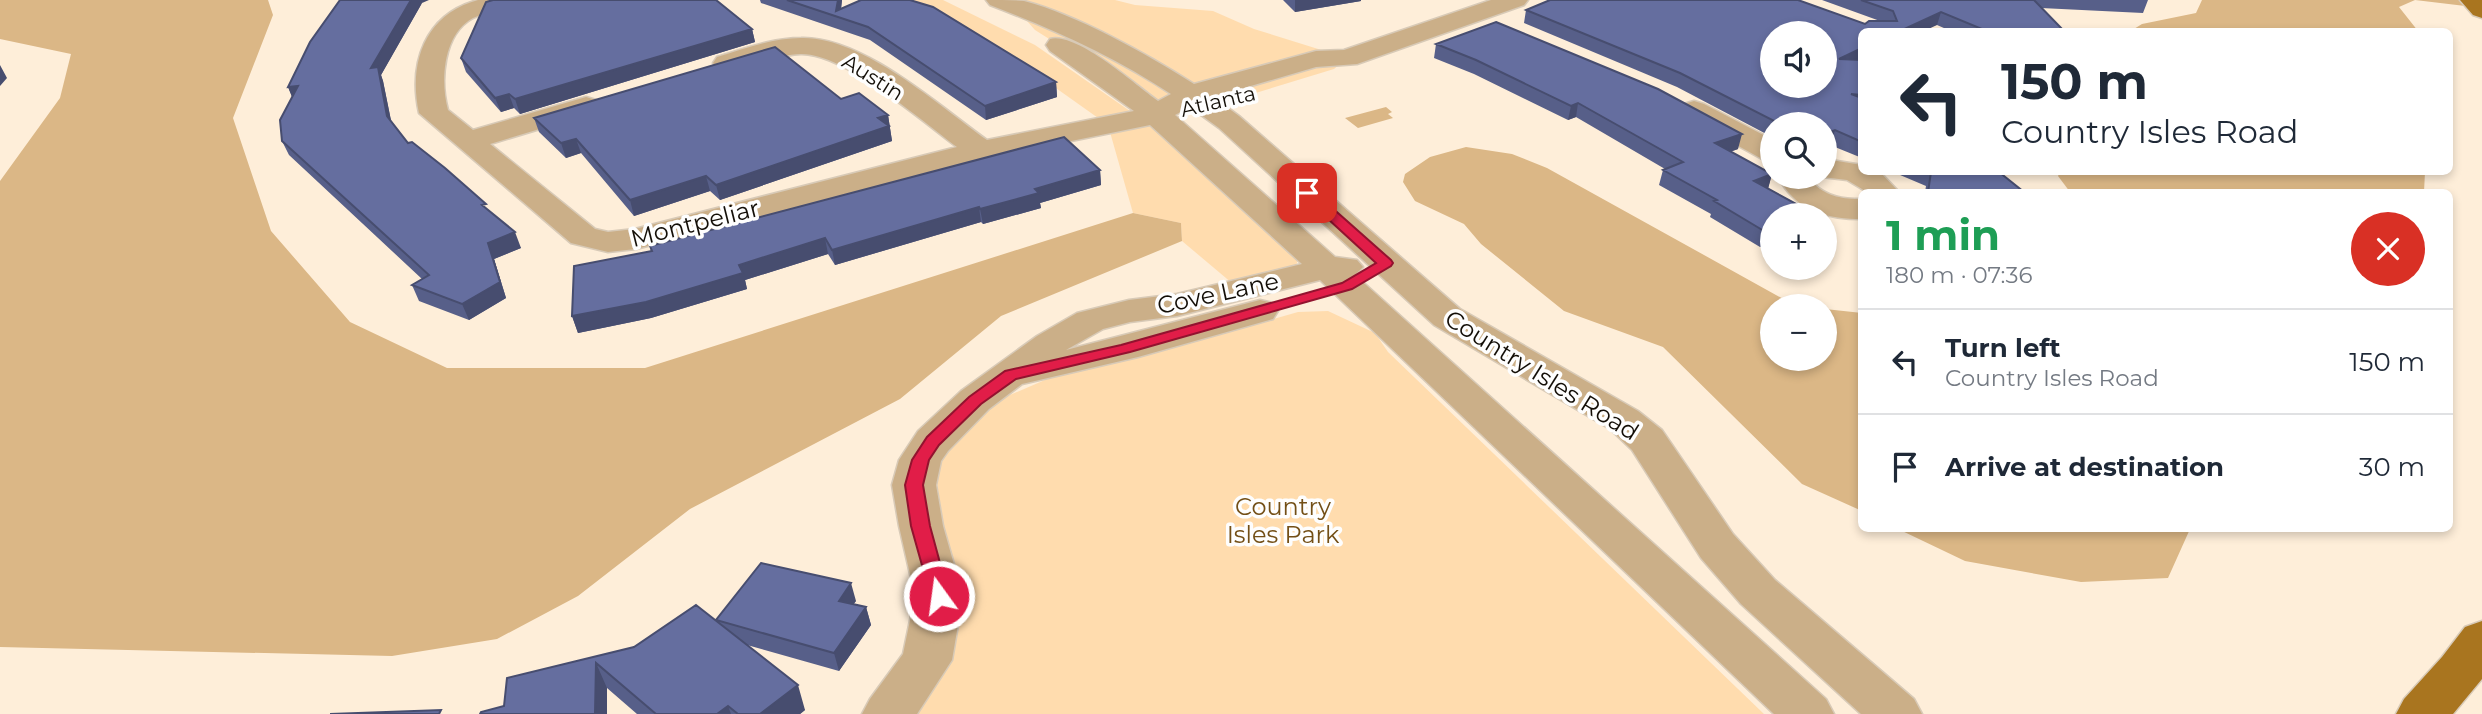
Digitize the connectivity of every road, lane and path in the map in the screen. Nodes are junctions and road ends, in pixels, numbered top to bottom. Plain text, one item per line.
1 (513, 0) edge
2 (980, 0) edge
3 (999, 0) edge
4 (1438, 0) edge
5 (1515, 0) edge
6 (2473, 0) edge
7 (2482, 10) edge
8 (1477, 15) junction
9 (1515, 31) edge
10 (707, 69) edge
11 (1666, 95) edge
12 (615, 97) edge
13 (1202, 101) junction
14 (1156, 114) junction
15 (471, 140) junction
16 (1760, 145) edge
17 (981, 150) junction
18 (1837, 170) edge
19 (1858, 174) edge
20 (1861, 175) edge
21 (1800, 189) edge
22 (1880, 189) edge
23 (1858, 209) edge
24 (1385, 263) junction
25 (1337, 277) junction
26 (2482, 640) edge
27 (888, 714) edge
28 (1808, 714) edge
29 (1896, 714) edge
30 (2422, 714) edge

1 - 15 street, Montpeliar
2 - 14 street, Country Isles Road
3 - 13 street, Country Isles Road
4 - 8 street
5 - 8 street, Atlanta
6 - 7 main road
8 - 9 street
8 - 13 street, Atlanta
10 - 17 street, Austin
11 - 16 street
12 - 15 street
13 - 14 street, Atlanta
13 - 24 street, Country Isles Road
14 - 17 street, Montpeliar
14 - 25 street, Country Isles Road
15 - 17 street, Montpeliar
18 - 19 street
20 - 22 street
21 - 23 street
24 - 25 street, Cove Lane
24 - 29 street, Country Isles Road
25 - 27 street, Cove Lane
25 - 28 street, Country Isles Road
26 - 30 main road

